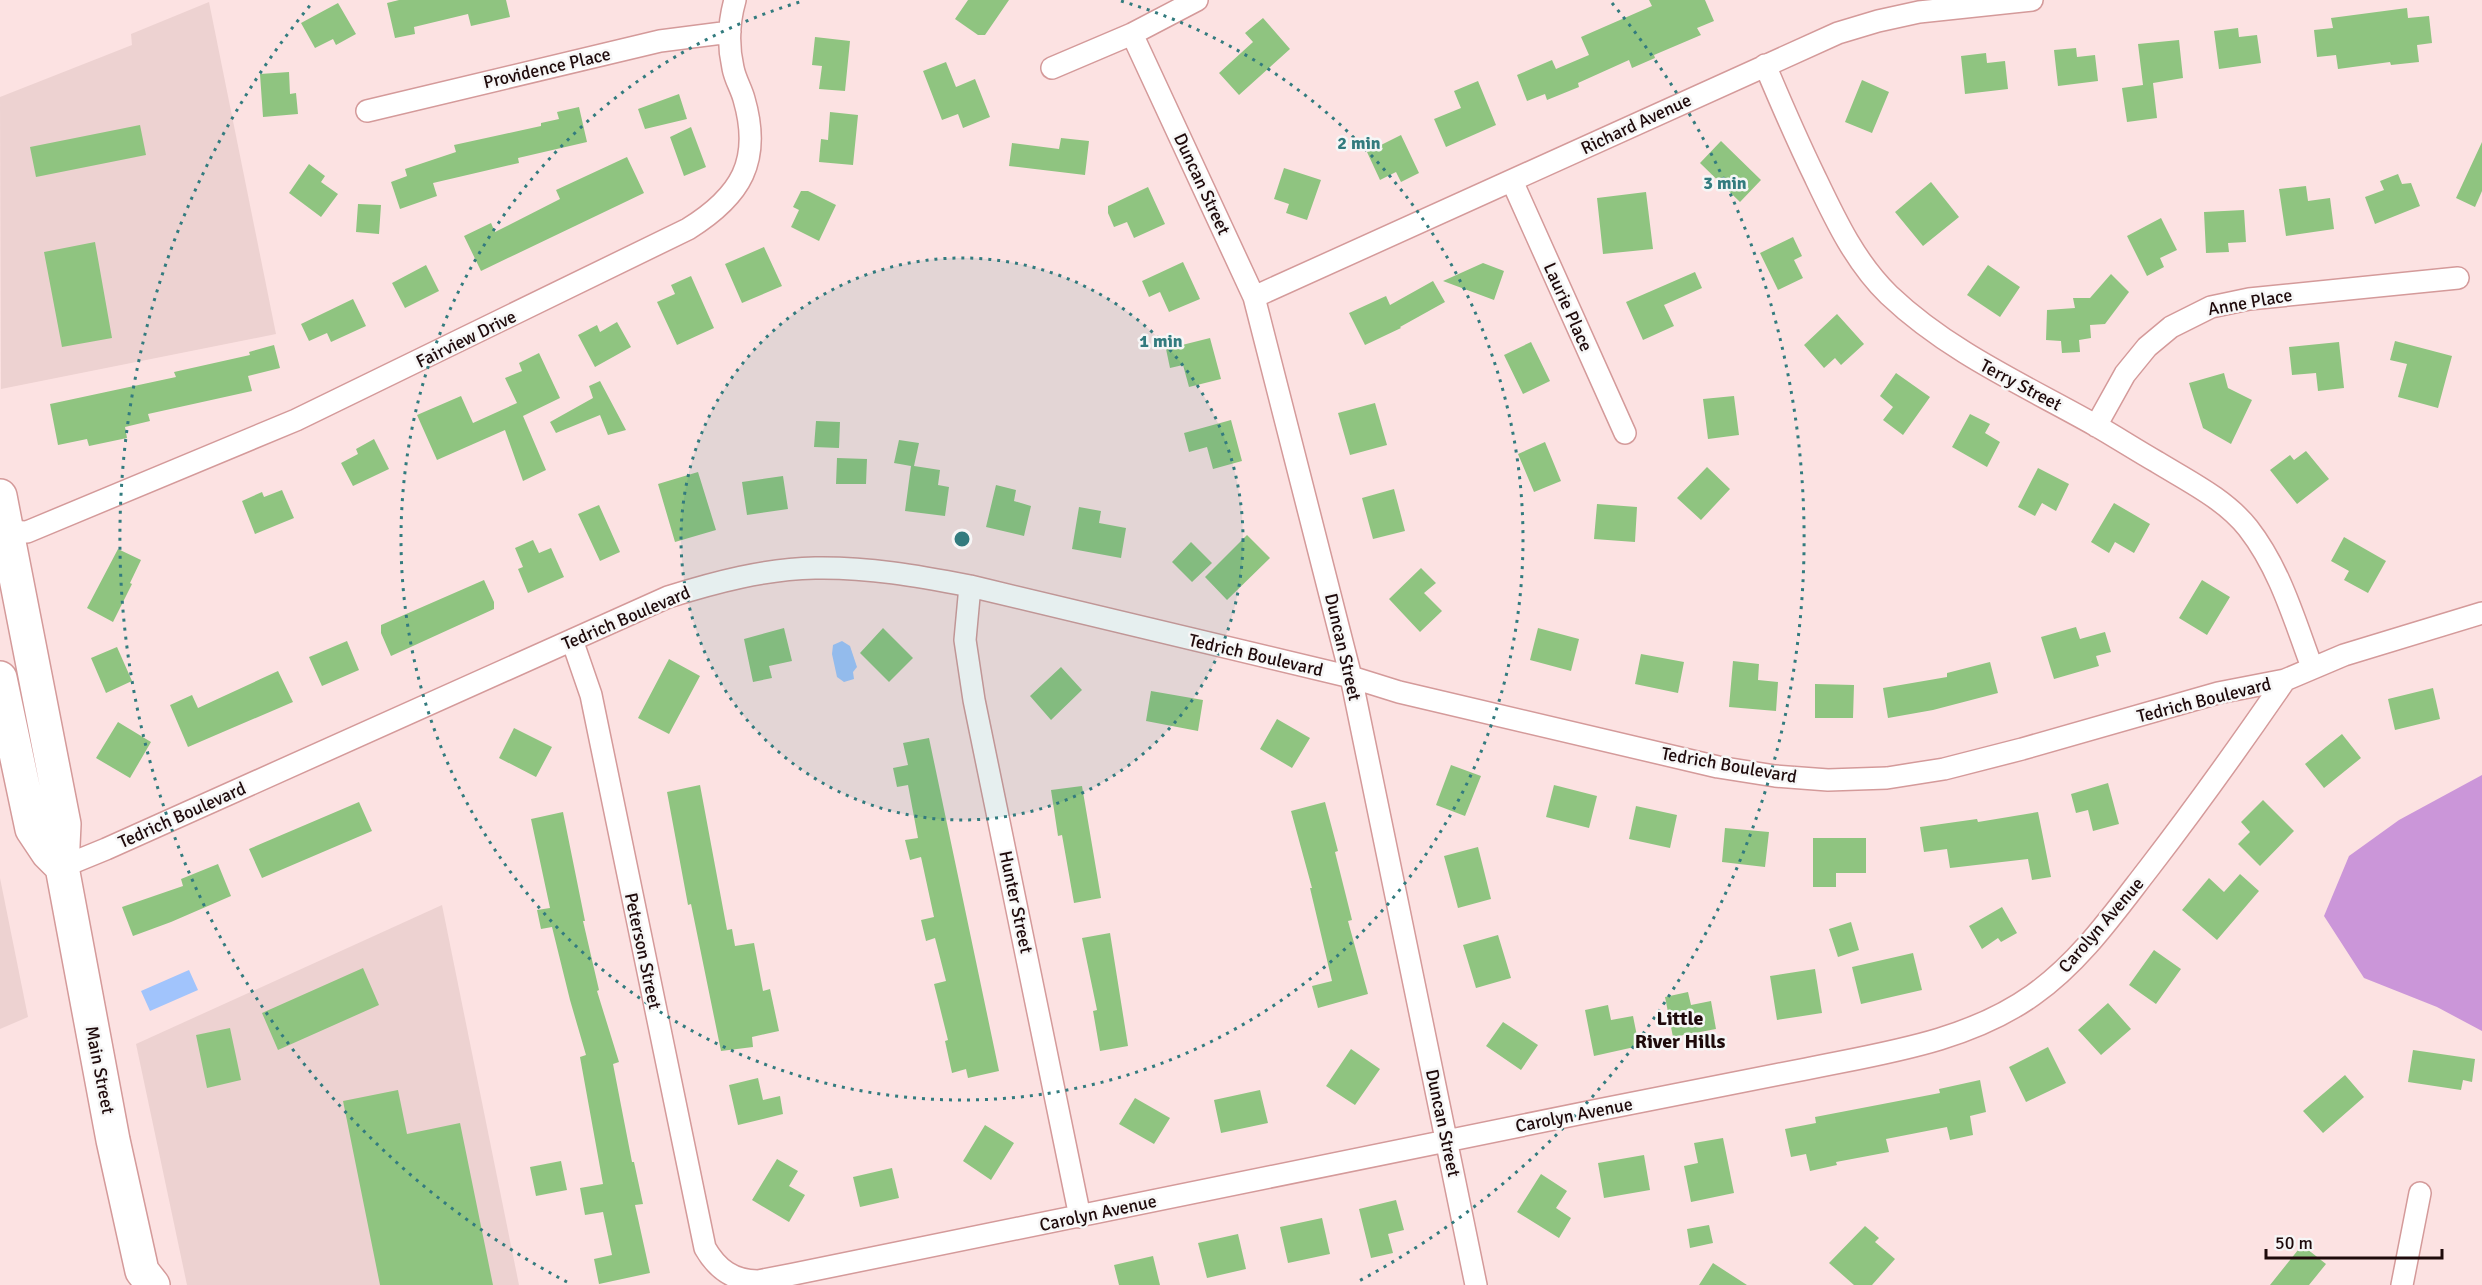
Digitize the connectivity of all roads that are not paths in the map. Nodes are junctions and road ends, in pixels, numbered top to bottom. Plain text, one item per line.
1 (735, 0) edge
2 (1197, 0) edge
3 (2032, 0) edge
4 (730, 32) junction
5 (1132, 34) junction
6 (1765, 65) junction
7 (1052, 68) dead end
8 (367, 111) dead end
9 (1512, 181) junction
10 (2458, 278) dead end
11 (1254, 297) junction
12 (2096, 426) junction
13 (1625, 433) dead end
14 (0, 496) edge
15 (4, 531) edge
16 (970, 586) junction
17 (2482, 613) edge
18 (572, 640) junction
19 (2312, 667) junction
20 (1351, 677) junction
21 (0, 678) edge
22 (2285, 680) junction
23 (62, 867) junction
24 (1447, 1141) junction
25 (2420, 1192) dead end
26 (1080, 1216) junction
27 (713, 1262) joint
28 (144, 1280) edge
29 (1476, 1285) edge
30 (2402, 1285) edge

1 - 4 street, Fairview Drive
2 - 5 street
3 - 6 street, Richard Avenue
4 - 8 street, Providence Place
4 - 15 street, Fairview Drive
5 - 7 street
5 - 11 street, Duncan Street
6 - 9 street, Richard Avenue
6 - 12 street, Terry Street
9 - 11 street, Richard Avenue
9 - 13 street, Laurie Place
10 - 12 street, Anne Place
11 - 20 street, Duncan Street
12 - 19 street, Terry Street
14 - 15 main road, Main Street
15 - 23 main road, Main Street
16 - 18 street, Tedrich Boulevard
16 - 20 street, Tedrich Boulevard
16 - 26 street, Hunter Street
17 - 19 street, Tedrich Boulevard
18 - 23 street, Tedrich Boulevard
18 - 27 street, Peterson Street
19 - 22 street, Tedrich Boulevard
20 - 22 street, Tedrich Boulevard
20 - 24 street, Duncan Street
21 - 23 main road
22 - 24 street, Carolyn Avenue
23 - 28 main road, Main Street
24 - 26 street, Carolyn Avenue
24 - 29 street, Duncan Street
25 - 30 street
26 - 27 street, Carolyn Avenue

